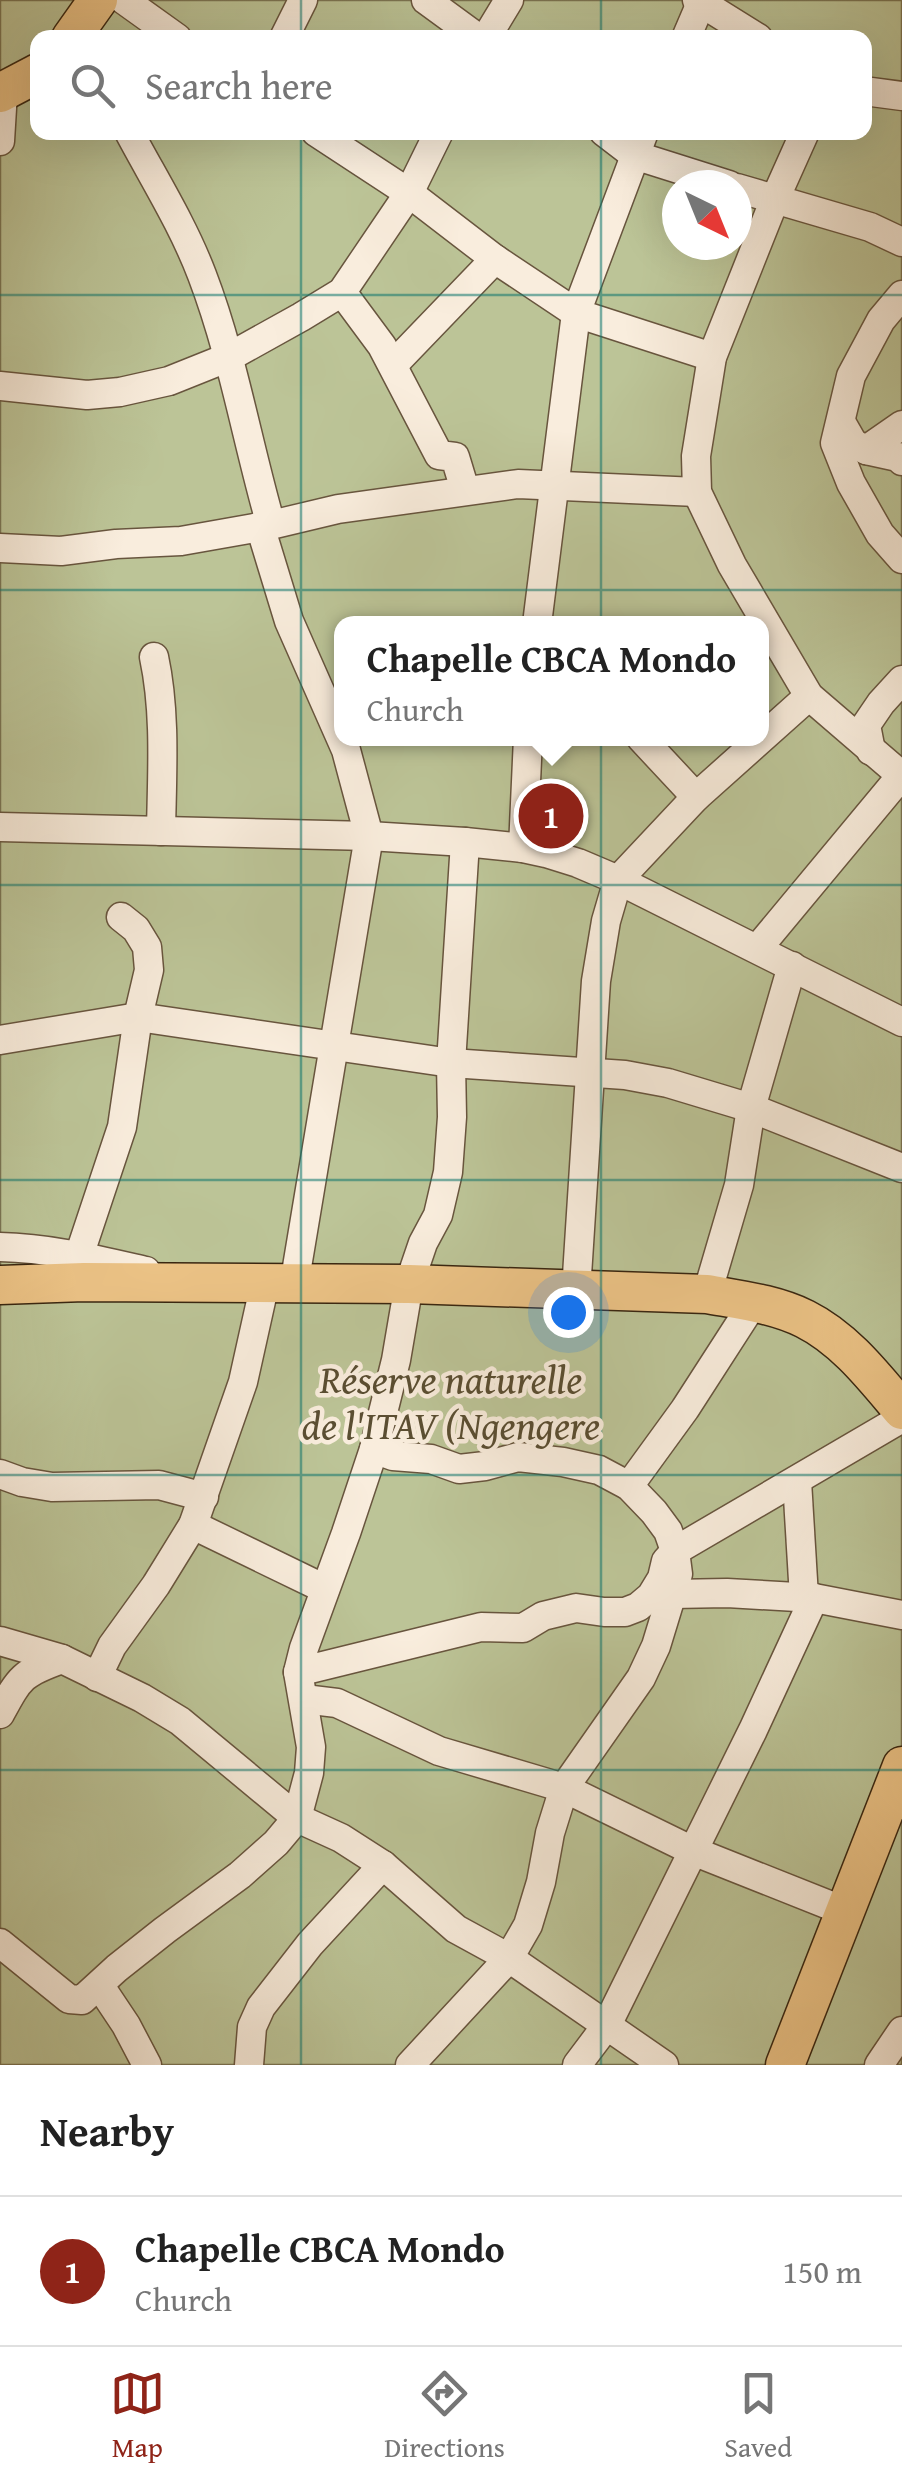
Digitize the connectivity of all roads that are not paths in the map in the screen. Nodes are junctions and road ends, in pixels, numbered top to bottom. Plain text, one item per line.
1 (98, 0) edge
2 (124, 0) edge
3 (303, 0) edge
4 (426, 0) edge
5 (509, 0) edge
6 (699, 1) edge
7 (78, 30) edge
8 (166, 30) edge
9 (288, 30) edge
10 (467, 30) edge
11 (491, 30) edge
12 (689, 30) edge
13 (745, 30) edge
14 (30, 78) edge
15 (872, 91) edge
16 (2, 92) edge
17 (902, 96) edge
18 (133, 140) edge
19 (328, 140) edge
20 (435, 140) edge
21 (801, 140) edge
22 (0, 141) edge
23 (639, 144) edge
24 (695, 170) edge
25 (752, 192) edge
26 (409, 193) junction
27 (775, 199) junction
28 (902, 242) edge
29 (495, 259) junction
30 (342, 292) junction
31 (902, 296) edge
32 (576, 313) junction
33 (228, 357) junction
34 (712, 357) junction
35 (393, 365) junction
36 (0, 386) edge
37 (841, 422) junction
38 (902, 425) edge
39 (866, 450) junction
40 (902, 460) edge
41 (554, 484) junction
42 (466, 490) junction
43 (697, 492) junction
44 (266, 526) junction
45 (0, 548) edge
46 (902, 559) edge
47 (538, 616) edge
48 (762, 616) edge
49 (769, 627) edge
50 (154, 657) dead end
51 (334, 674) edge
52 (314, 680) junction
53 (902, 680) edge
54 (809, 696) junction
55 (334, 724) edge
56 (769, 732) edge
57 (344, 746) edge
58 (528, 746) edge
59 (648, 746) edge
60 (753, 746) edge
61 (871, 752) junction
62 (902, 776) edge
63 (696, 797) junction
64 (0, 828) edge
65 (161, 830) junction
66 (369, 836) junction
67 (465, 842) junction
68 (523, 848) junction
69 (618, 880) junction
70 (121, 917) dead end
71 (758, 948) junction
72 (792, 966) junction
73 (138, 1017) junction
74 (902, 1022) edge
75 (0, 1040) edge
76 (332, 1046) junction
77 (452, 1063) junction
78 (590, 1072) junction
79 (751, 1108) junction
80 (898, 1159) edge
81 (0, 1246) edge
82 (80, 1256) junction
83 (205, 1284) junction
84 (279, 1284) junction
85 (409, 1284) junction
86 (0, 1286) edge
87 (576, 1291) junction
88 (706, 1294) junction
89 (754, 1302) junction
90 (902, 1410) edge
91 (902, 1418) edge
92 (374, 1449) junction
93 (0, 1474) edge
94 (797, 1481) junction
95 (629, 1486) junction
96 (204, 1497) junction
97 (192, 1525) junction
98 (675, 1551) junction
99 (324, 1590) junction
100 (672, 1594) junction
101 (809, 1598) junction
102 (902, 1615) edge
103 (0, 1640) edge
104 (62, 1659) junction
105 (97, 1677) junction
106 (301, 1686) junction
107 (0, 1714) edge
108 (902, 1766) edge
109 (564, 1788) junction
110 (297, 1818) junction
111 (693, 1851) junction
112 (383, 1865) junction
113 (844, 1911) junction
114 (0, 1943) edge
115 (509, 1958) junction
116 (100, 1986) junction
117 (608, 2025) junction
118 (902, 2031) edge
119 (147, 2065) edge
120 (249, 2065) edge
121 (410, 2065) edge
122 (577, 2065) edge
123 (664, 2065) edge
124 (785, 2065) edge
125 (879, 2065) edge

1 - 7 highway
2 - 8 street
3 - 9 street
4 - 10 street
5 - 11 street
6 - 12 street
6 - 13 street
14 - 16 highway
15 - 17 street
16 - 22 street
18 - 33 street
19 - 26 street
20 - 26 street
21 - 27 street
23 - 24 street
23 - 32 street
25 - 27 street
26 - 29 street
26 - 30 street
27 - 28 street
27 - 34 street
29 - 32 street
29 - 35 street
30 - 33 street
30 - 35 street
31 - 37 street
32 - 34 street
32 - 41 street
33 - 36 street
33 - 44 street
34 - 43 street
35 - 42 street
37 - 39 street
37 - 46 street
38 - 39 street
39 - 40 street
41 - 42 street
41 - 43 street
41 - 47 street
42 - 44 street
43 - 48 street
44 - 45 street
44 - 52 street
49 - 54 street
50 - 65 street
51 - 52 street
52 - 55 street
53 - 61 street
54 - 56 street
54 - 61 street
57 - 66 street
58 - 68 street
59 - 63 street
60 - 63 street
61 - 62 street
62 - 71 street
63 - 69 street
64 - 65 street
65 - 66 street
66 - 67 street
66 - 76 street
67 - 68 street
67 - 77 street
68 - 69 street
69 - 71 street
69 - 78 street
70 - 73 street
71 - 72 street
72 - 74 street
72 - 79 street
73 - 75 street
73 - 76 street
73 - 82 street
76 - 77 street
76 - 84 street
77 - 78 street
77 - 85 street
78 - 79 street
78 - 87 street
79 - 80 street
79 - 88 street
81 - 82 street
82 - 83 street
83 - 84 highway
83 - 86 highway
84 - 85 highway
84 - 96 street
85 - 87 highway
85 - 92 street
87 - 88 highway
88 - 89 highway
89 - 90 highway
89 - 95 street
91 - 94 street
92 - 95 street
92 - 99 street
93 - 96 street
94 - 98 street
94 - 101 street
95 - 98 street
96 - 97 street
97 - 99 street
97 - 105 street
98 - 100 street
98 - 106 street
99 - 106 street
100 - 101 street
100 - 109 street
101 - 102 street
101 - 111 street
103 - 104 street
104 - 105 street
104 - 107 street
105 - 110 street
106 - 109 street
106 - 110 street
108 - 113 highway
109 - 111 street
109 - 115 street
110 - 112 street
110 - 116 street
111 - 113 street
111 - 117 street
112 - 115 street
112 - 120 street
113 - 124 highway
114 - 116 street
115 - 117 street
115 - 121 street
116 - 119 street
117 - 122 street
117 - 123 street
118 - 125 street

